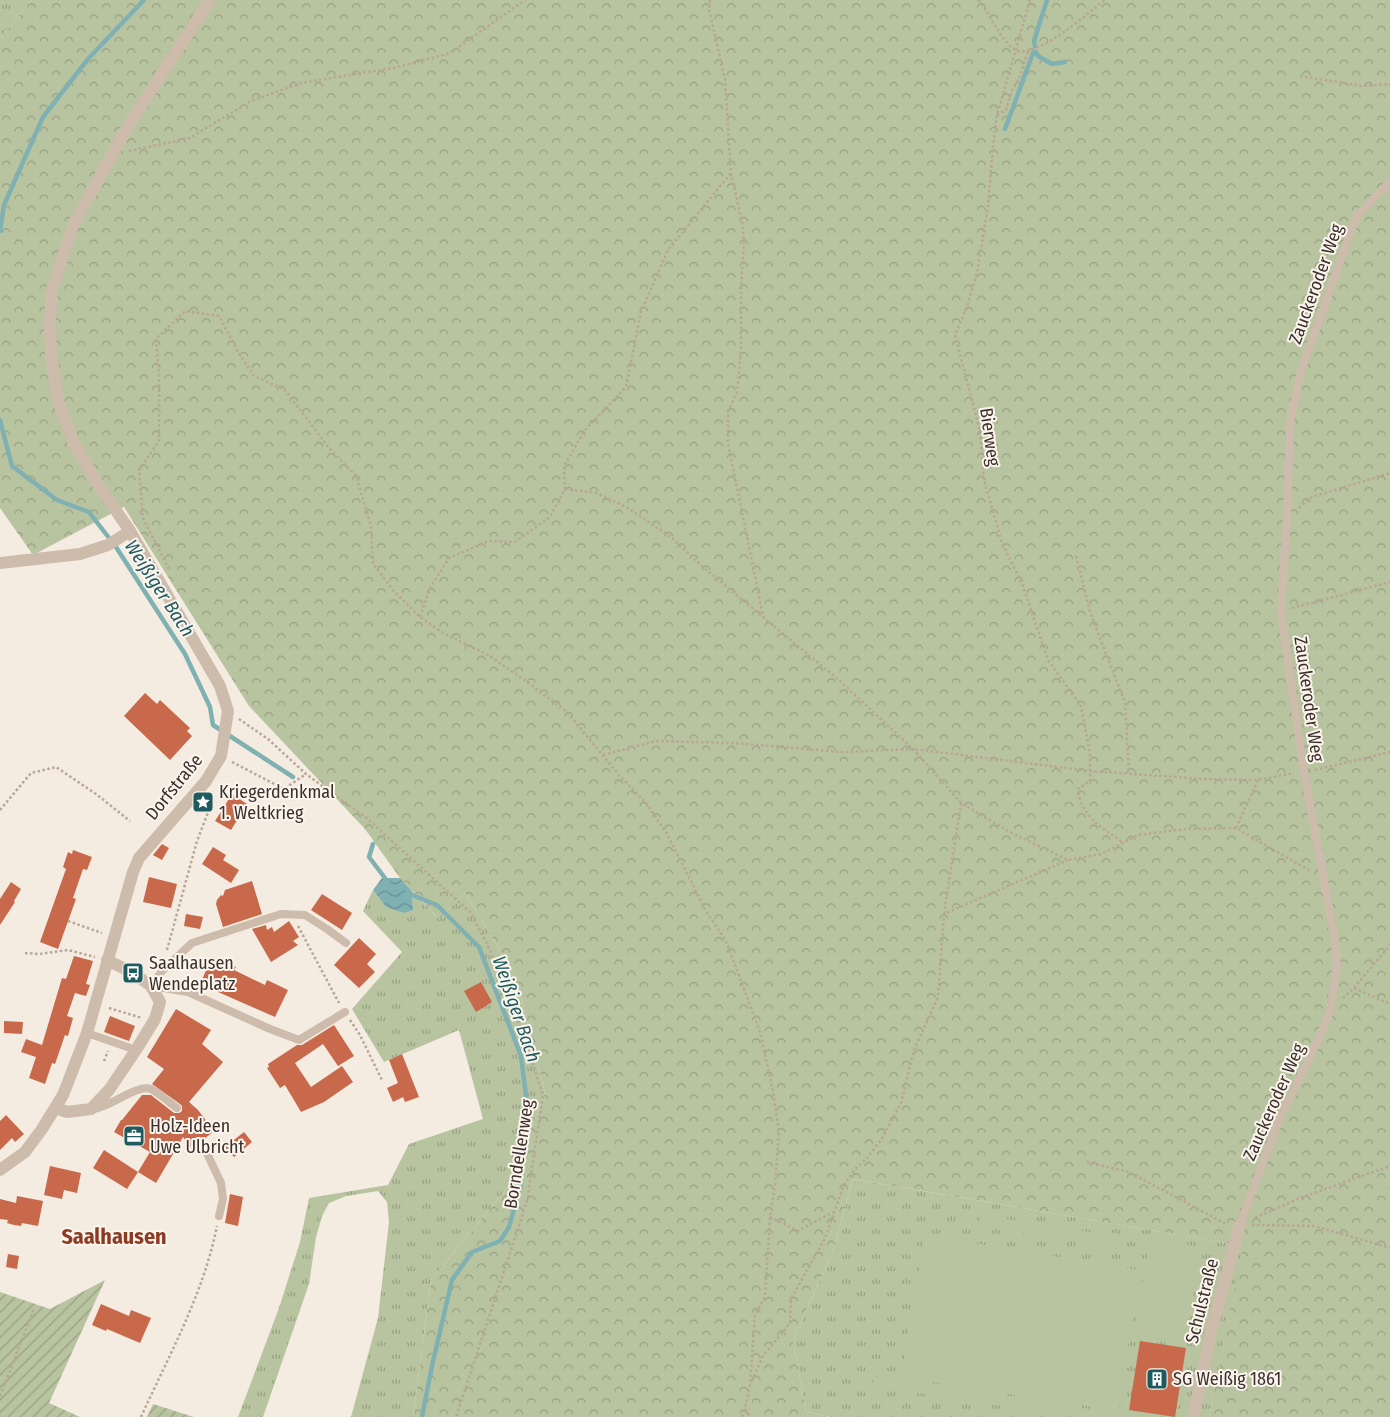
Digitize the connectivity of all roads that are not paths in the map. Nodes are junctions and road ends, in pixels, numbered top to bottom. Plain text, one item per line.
1 (210, 0) edge
2 (1390, 182) edge
3 (130, 531) junction
4 (0, 563) edge
5 (346, 943) dead end
6 (108, 960) junction
7 (151, 986) junction
8 (345, 1012) road end
9 (87, 1033) junction
10 (136, 1050) junction
11 (56, 1108) junction
12 (177, 1108) dead end
13 (91, 1109) junction
14 (204, 1146) dead end
15 (0, 1170) edge
16 (219, 1216) road end
17 (1239, 1227) joint
18 (1193, 1417) edge

1 - 3 street, Dorfstraße
2 - 17 lane, Zauckeroder Weg
3 - 4 street
3 - 6 street, Dorfstraße
5 - 7 lane
6 - 7 street
6 - 9 street, Dorfstraße
7 - 8 lane
7 - 10 street
9 - 10 lane
9 - 11 street, Dorfstraße
10 - 13 street
11 - 13 street
11 - 15 street, Dorfstraße
12 - 13 lane
14 - 16 lane
17 - 18 street, Schulstraße

